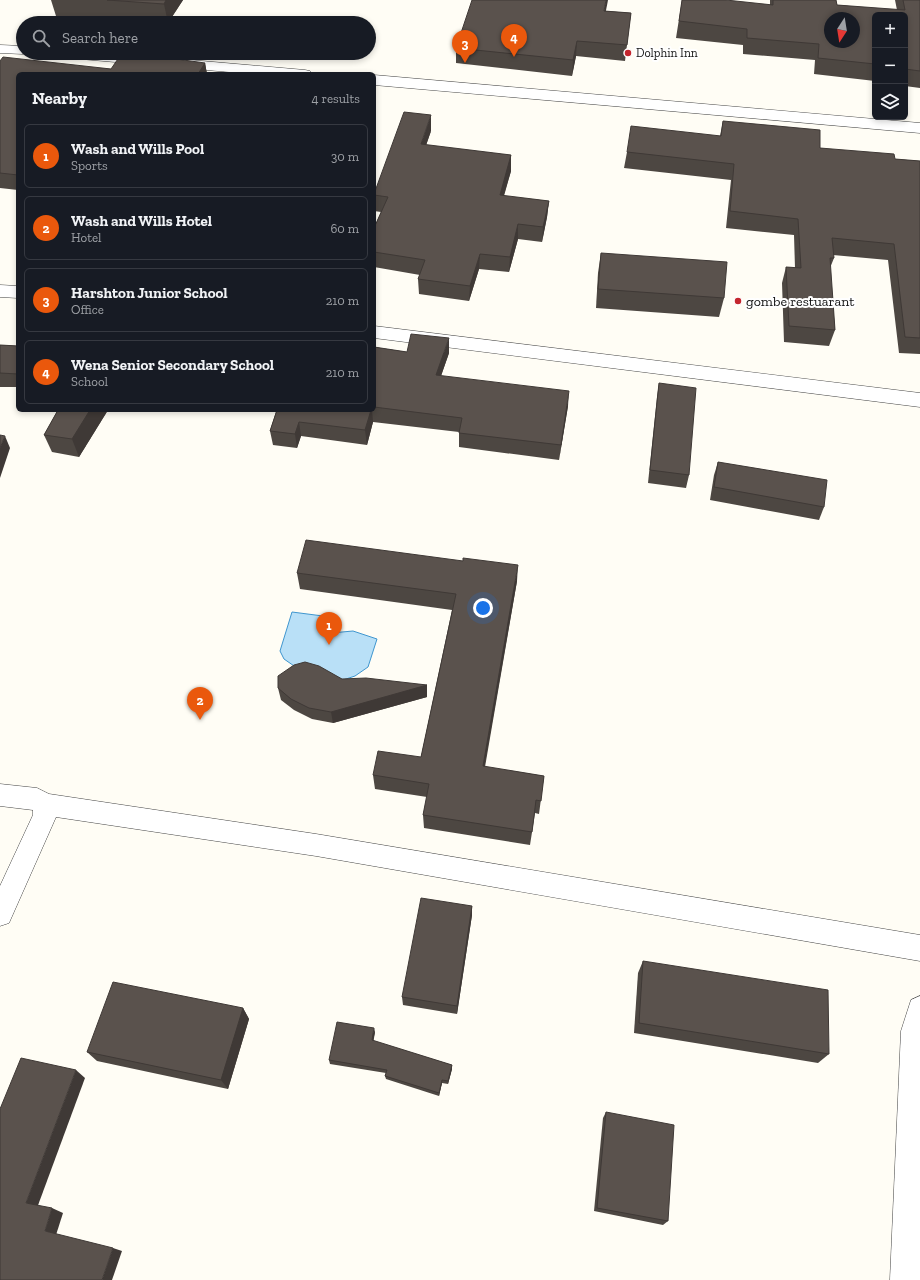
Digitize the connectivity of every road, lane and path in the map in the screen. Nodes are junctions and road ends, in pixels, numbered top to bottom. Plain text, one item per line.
1 (0, 49) edge
2 (16, 50) edge
3 (130, 60) edge
4 (243, 71) edge
5 (263, 72) edge
6 (376, 80) edge
7 (920, 128) edge
8 (0, 291) edge
9 (16, 292) edge
10 (376, 332) edge
11 (920, 400) edge
12 (0, 795) edge
13 (45, 804) junction
14 (0, 914) edge
15 (920, 948) edge
16 (920, 1009) edge
17 (904, 1280) edge

1 - 2 street
3 - 4 street
4 - 5 street
6 - 7 street
8 - 9 street
10 - 11 street
12 - 13 street
13 - 14 street
13 - 15 street
16 - 17 street

